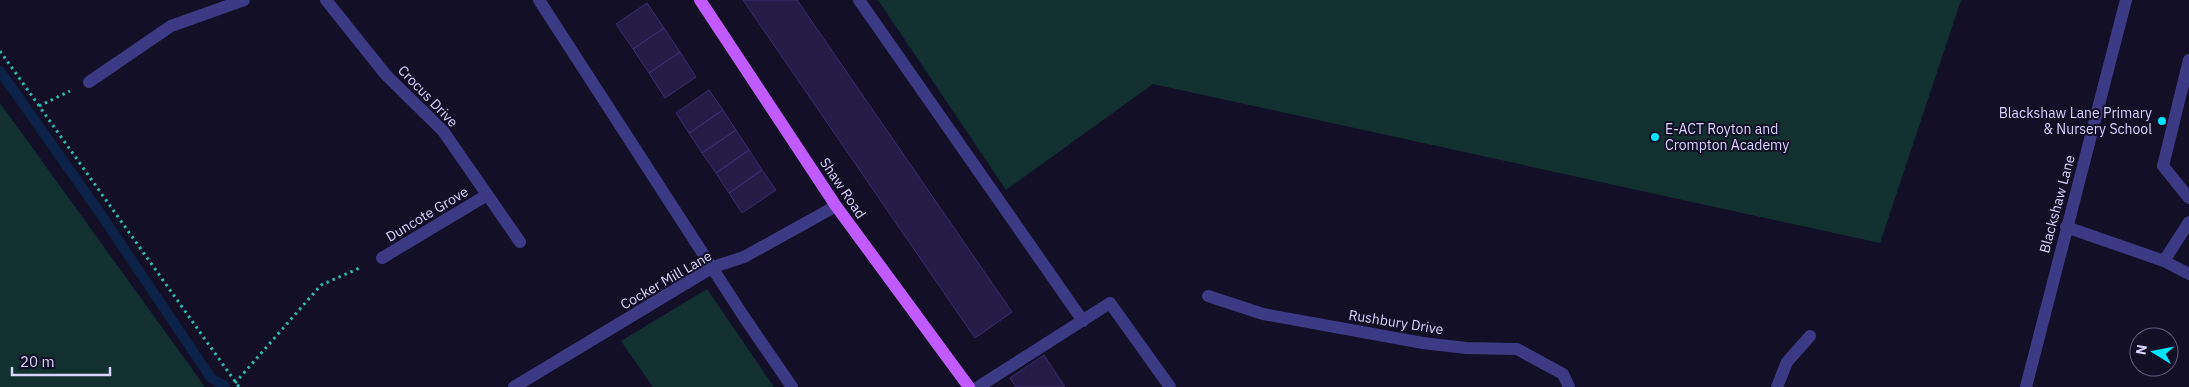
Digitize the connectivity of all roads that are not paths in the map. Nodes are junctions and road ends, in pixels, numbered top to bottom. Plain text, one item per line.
1 (244, 0) edge
2 (326, 0) edge
3 (538, 0) edge
4 (700, 0) edge
5 (859, 0) edge
6 (2126, 0) edge
7 (2189, 60) edge
8 (89, 82) road end
9 (487, 195) junction
10 (2189, 198) edge
11 (836, 206) junction
12 (2189, 222) edge
13 (2066, 227) junction
14 (520, 242) dead end
15 (382, 258) road end
16 (2164, 261) junction
17 (713, 267) junction
18 (2189, 274) edge
19 (1208, 296) dead end
20 (1083, 320) junction
21 (1810, 336) dead end
22 (514, 387) edge
23 (792, 387) edge
24 (969, 387) edge
25 (978, 387) edge
26 (1170, 387) edge
27 (1569, 387) edge
28 (1777, 387) edge
29 (2026, 387) edge

1 - 8 street
2 - 9 street, Crocus Drive
3 - 17 street
4 - 11 main road, Shaw Road
5 - 20 street
6 - 13 street, Blackshaw Lane
7 - 10 street
9 - 14 street, Crocus Drive
9 - 15 street, Duncote Grove
11 - 17 street, Cocker Mill Lane
11 - 24 main road, Shaw Road
12 - 16 street
13 - 16 street
13 - 29 street, Blackshaw Lane
16 - 18 street
17 - 22 street, Cocker Mill Lane
17 - 23 street
19 - 27 street, Rushbury Drive
20 - 25 street
20 - 26 street
21 - 28 street

